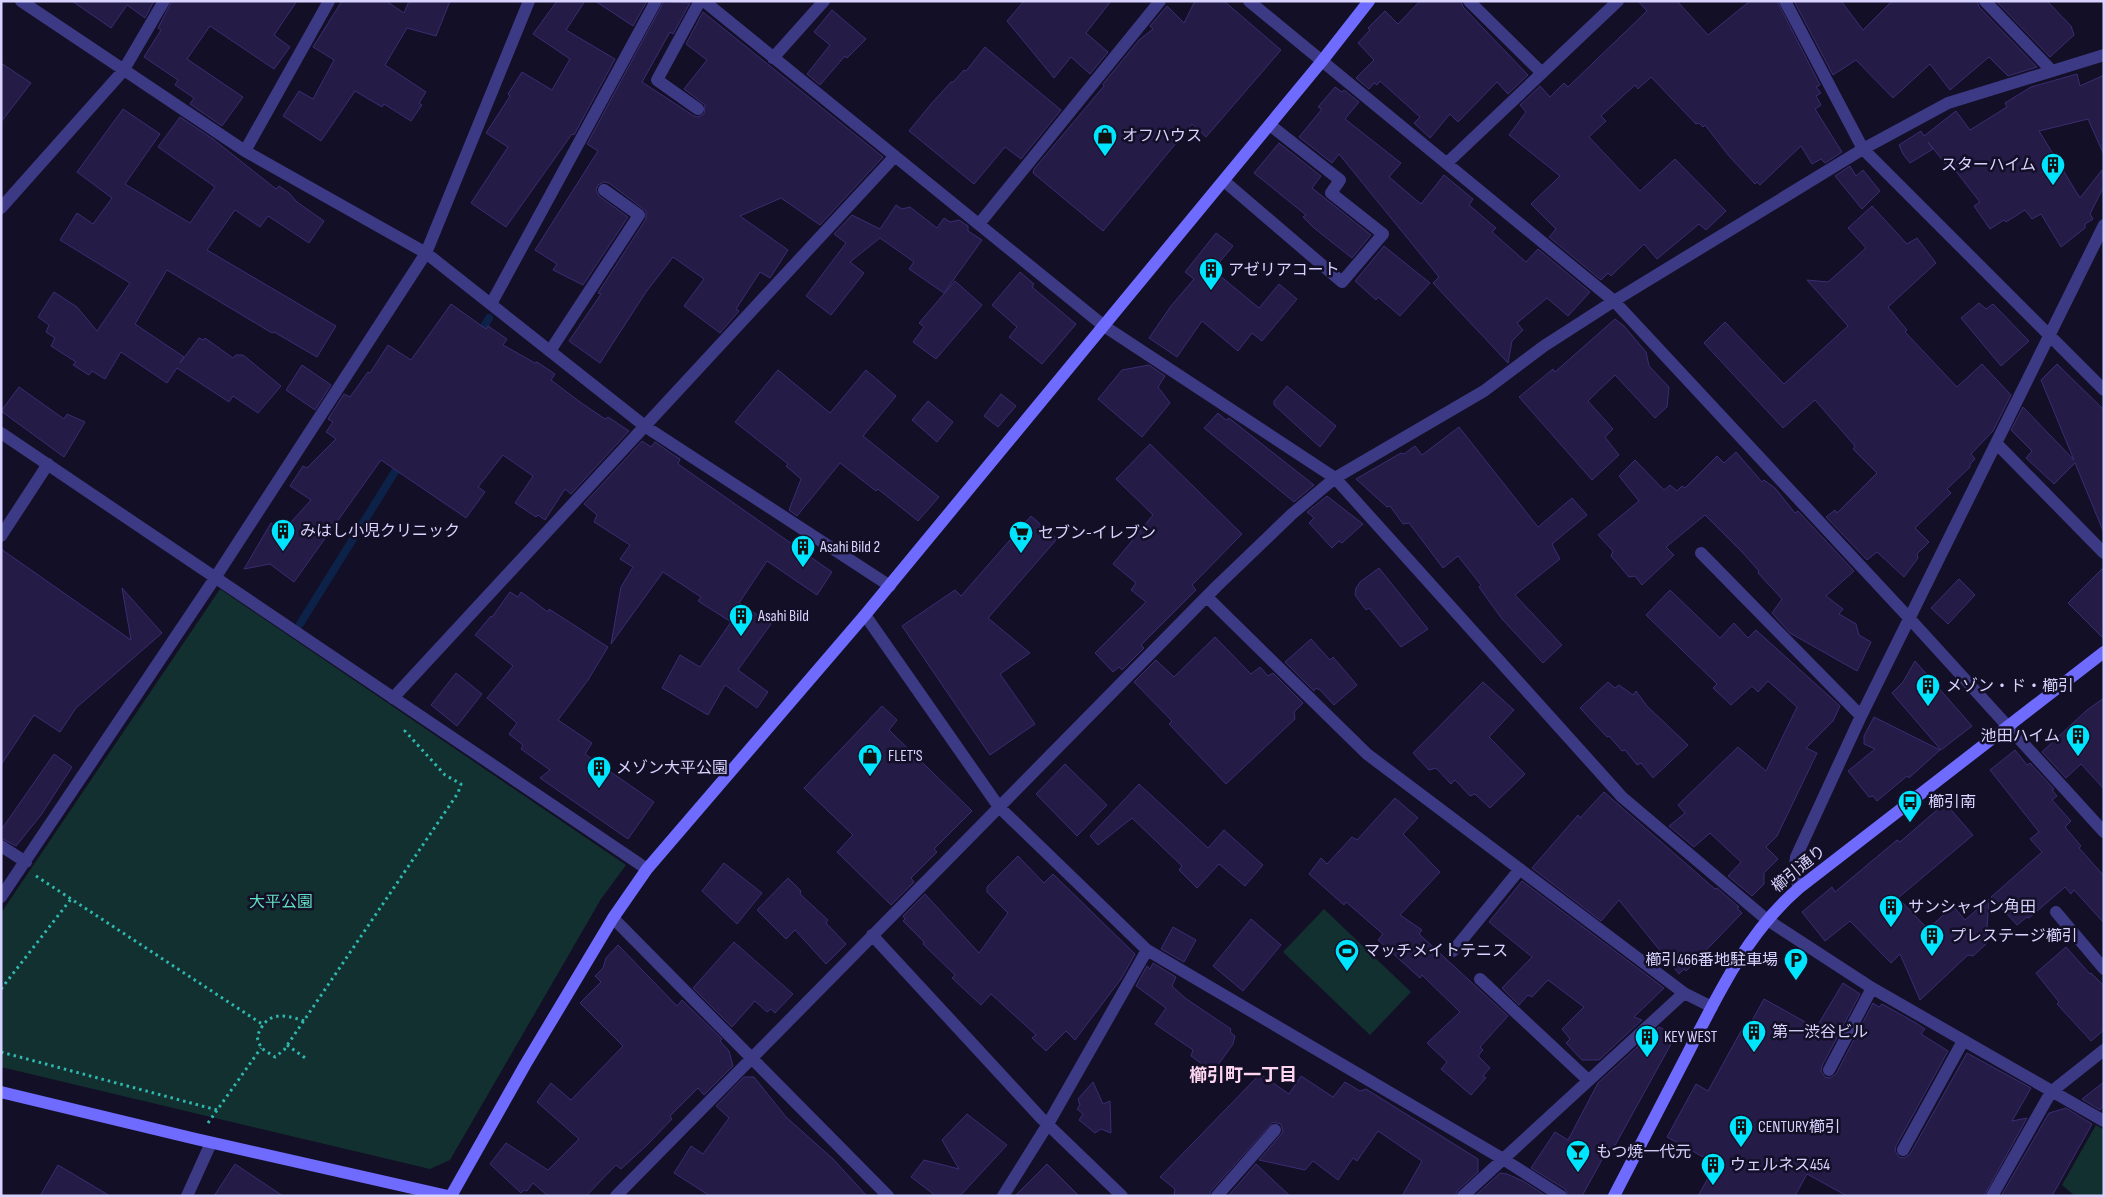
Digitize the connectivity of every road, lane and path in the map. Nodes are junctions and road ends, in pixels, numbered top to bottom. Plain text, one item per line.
1 (21, 1) edge
2 (164, 1) edge
3 (329, 1) edge
4 (529, 1) edge
5 (656, 1) edge
6 (702, 1) edge
7 (824, 1) edge
8 (1160, 1) edge
9 (1249, 1) edge
10 (1369, 1) edge
11 (1469, 1) edge
12 (1618, 1) edge
13 (1785, 1) edge
14 (1985, 1) edge
15 (2104, 55) edge
16 (773, 58) junction
17 (1322, 61) junction
18 (123, 71) junction
19 (2052, 71) junction
20 (1542, 73) junction
21 (698, 109) dead end
22 (1270, 125) junction
23 (1862, 149) junction
24 (245, 151) junction
25 (895, 156) junction
26 (1447, 163) junction
27 (1224, 181) junction
28 (604, 190) dead end
29 (1, 208) edge
30 (979, 224) junction
31 (2104, 225) edge
32 (426, 253) junction
33 (1614, 301) junction
34 (492, 304) junction
35 (1104, 326) junction
36 (2049, 336) junction
37 (550, 351) junction
38 (2103, 387) edge
39 (646, 426) junction
40 (1, 433) edge
41 (1996, 443) junction
42 (48, 464) junction
43 (1335, 478) junction
44 (1, 536) edge
45 (1701, 552) dead end
46 (2104, 553) edge
47 (215, 578) junction
48 (890, 586) junction
49 (1207, 597) junction
50 (865, 616) junction
51 (1910, 619) junction
52 (2104, 652) edge
53 (393, 698) junction
54 (417, 715) junction
55 (1861, 716) junction
56 (2007, 726) junction
57 (999, 807) junction
58 (2104, 832) edge
59 (1, 846) edge
60 (24, 865) junction
61 (647, 869) junction
62 (1520, 869) junction
63 (1798, 888) junction
64 (1, 898) edge
65 (71, 900) junction
66 (2056, 912) dead end
67 (614, 918) junction
68 (1766, 919) junction
69 (872, 935) junction
70 (1148, 950) junction
71 (1453, 951) dead end
72 (2104, 969) edge
73 (1480, 979) dead end
74 (1872, 988) junction
75 (1, 989) edge
76 (1684, 993) junction
77 (1712, 1006) junction
78 (304, 1021) dead end
79 (262, 1024) junction
80 (1963, 1041) junction
81 (287, 1046) junction
82 (261, 1048) junction
83 (2104, 1050) edge
84 (1, 1052) edge
85 (751, 1058) junction
86 (308, 1060) dead end
87 (1829, 1070) dead end
88 (1588, 1080) junction
89 (1, 1092) edge
90 (2051, 1092) junction
91 (217, 1110) junction
92 (2104, 1121) edge
93 (1048, 1124) junction
94 (1275, 1130) dead end
95 (196, 1140) junction
96 (211, 1143) junction
97 (1904, 1150) dead end
98 (1503, 1158) junction
99 (187, 1196) edge
100 (449, 1196) edge
101 (616, 1196) edge
102 (888, 1196) edge
103 (1003, 1196) edge
104 (1122, 1196) edge
105 (1217, 1196) edge
106 (1463, 1196) edge
107 (1561, 1196) edge
108 (1614, 1196) edge
109 (1992, 1196) edge

1 - 18 street
2 - 18 street
3 - 24 street
4 - 32 street
5 - 34 street
6 - 16 street
6 - 21 street
7 - 16 street
8 - 30 street
9 - 17 street
10 - 17 street
11 - 20 street
12 - 20 street
13 - 23 street
14 - 19 street
15 - 19 street
16 - 25 street
17 - 22 street
17 - 26 street
18 - 24 street
18 - 29 street
19 - 23 street
20 - 26 street
22 - 27 street
22 - 27 street
23 - 33 street
23 - 36 street
24 - 32 street
25 - 30 street
25 - 39 street
26 - 33 street
27 - 35 street
28 - 37 street
30 - 35 street
31 - 36 street
32 - 34 street
32 - 47 street
33 - 43 street
33 - 51 street
34 - 37 street
35 - 43 street
35 - 48 street
36 - 38 street
36 - 41 street
37 - 39 street
39 - 48 street
39 - 53 street
40 - 42 street
41 - 46 street
41 - 51 street
42 - 44 street
42 - 47 street
43 - 49 street
43 - 68 street
45 - 55 street
47 - 53 street
47 - 60 street
48 - 50 street
49 - 57 street
49 - 62 street
50 - 57 street
50 - 61 street
51 - 55 street
51 - 56 street
52 - 56 street, 櫛引通り
53 - 54 street
54 - 61 street
54 - 81 path
55 - 63 street
56 - 58 street
56 - 63 street, 櫛引通り
57 - 69 street
57 - 70 street
59 - 60 street
60 - 64 street
60 - 65 path
61 - 67 street
62 - 71 street
62 - 76 street
63 - 68 street, 櫛引通り
65 - 75 path
65 - 79 path
66 - 72 street
67 - 85 street
67 - 100 street
68 - 74 street
68 - 77 street, 櫛引通り
69 - 85 street
69 - 93 street
70 - 93 street
70 - 98 street
73 - 88 street
74 - 80 street
74 - 87 street
76 - 77 street
76 - 88 street
77 - 108 street, 櫛引通り
78 - 79 path
79 - 82 path
80 - 90 street
80 - 97 street
81 - 82 path
81 - 86 path
82 - 91 path
83 - 90 street
84 - 91 path
85 - 101 street
85 - 102 street
88 - 98 street
89 - 95 street
90 - 92 street
90 - 109 street
91 - 95 path
93 - 103 street
93 - 104 street
94 - 105 street
95 - 96 street
96 - 99 street
96 - 100 street
98 - 106 street
98 - 107 street

